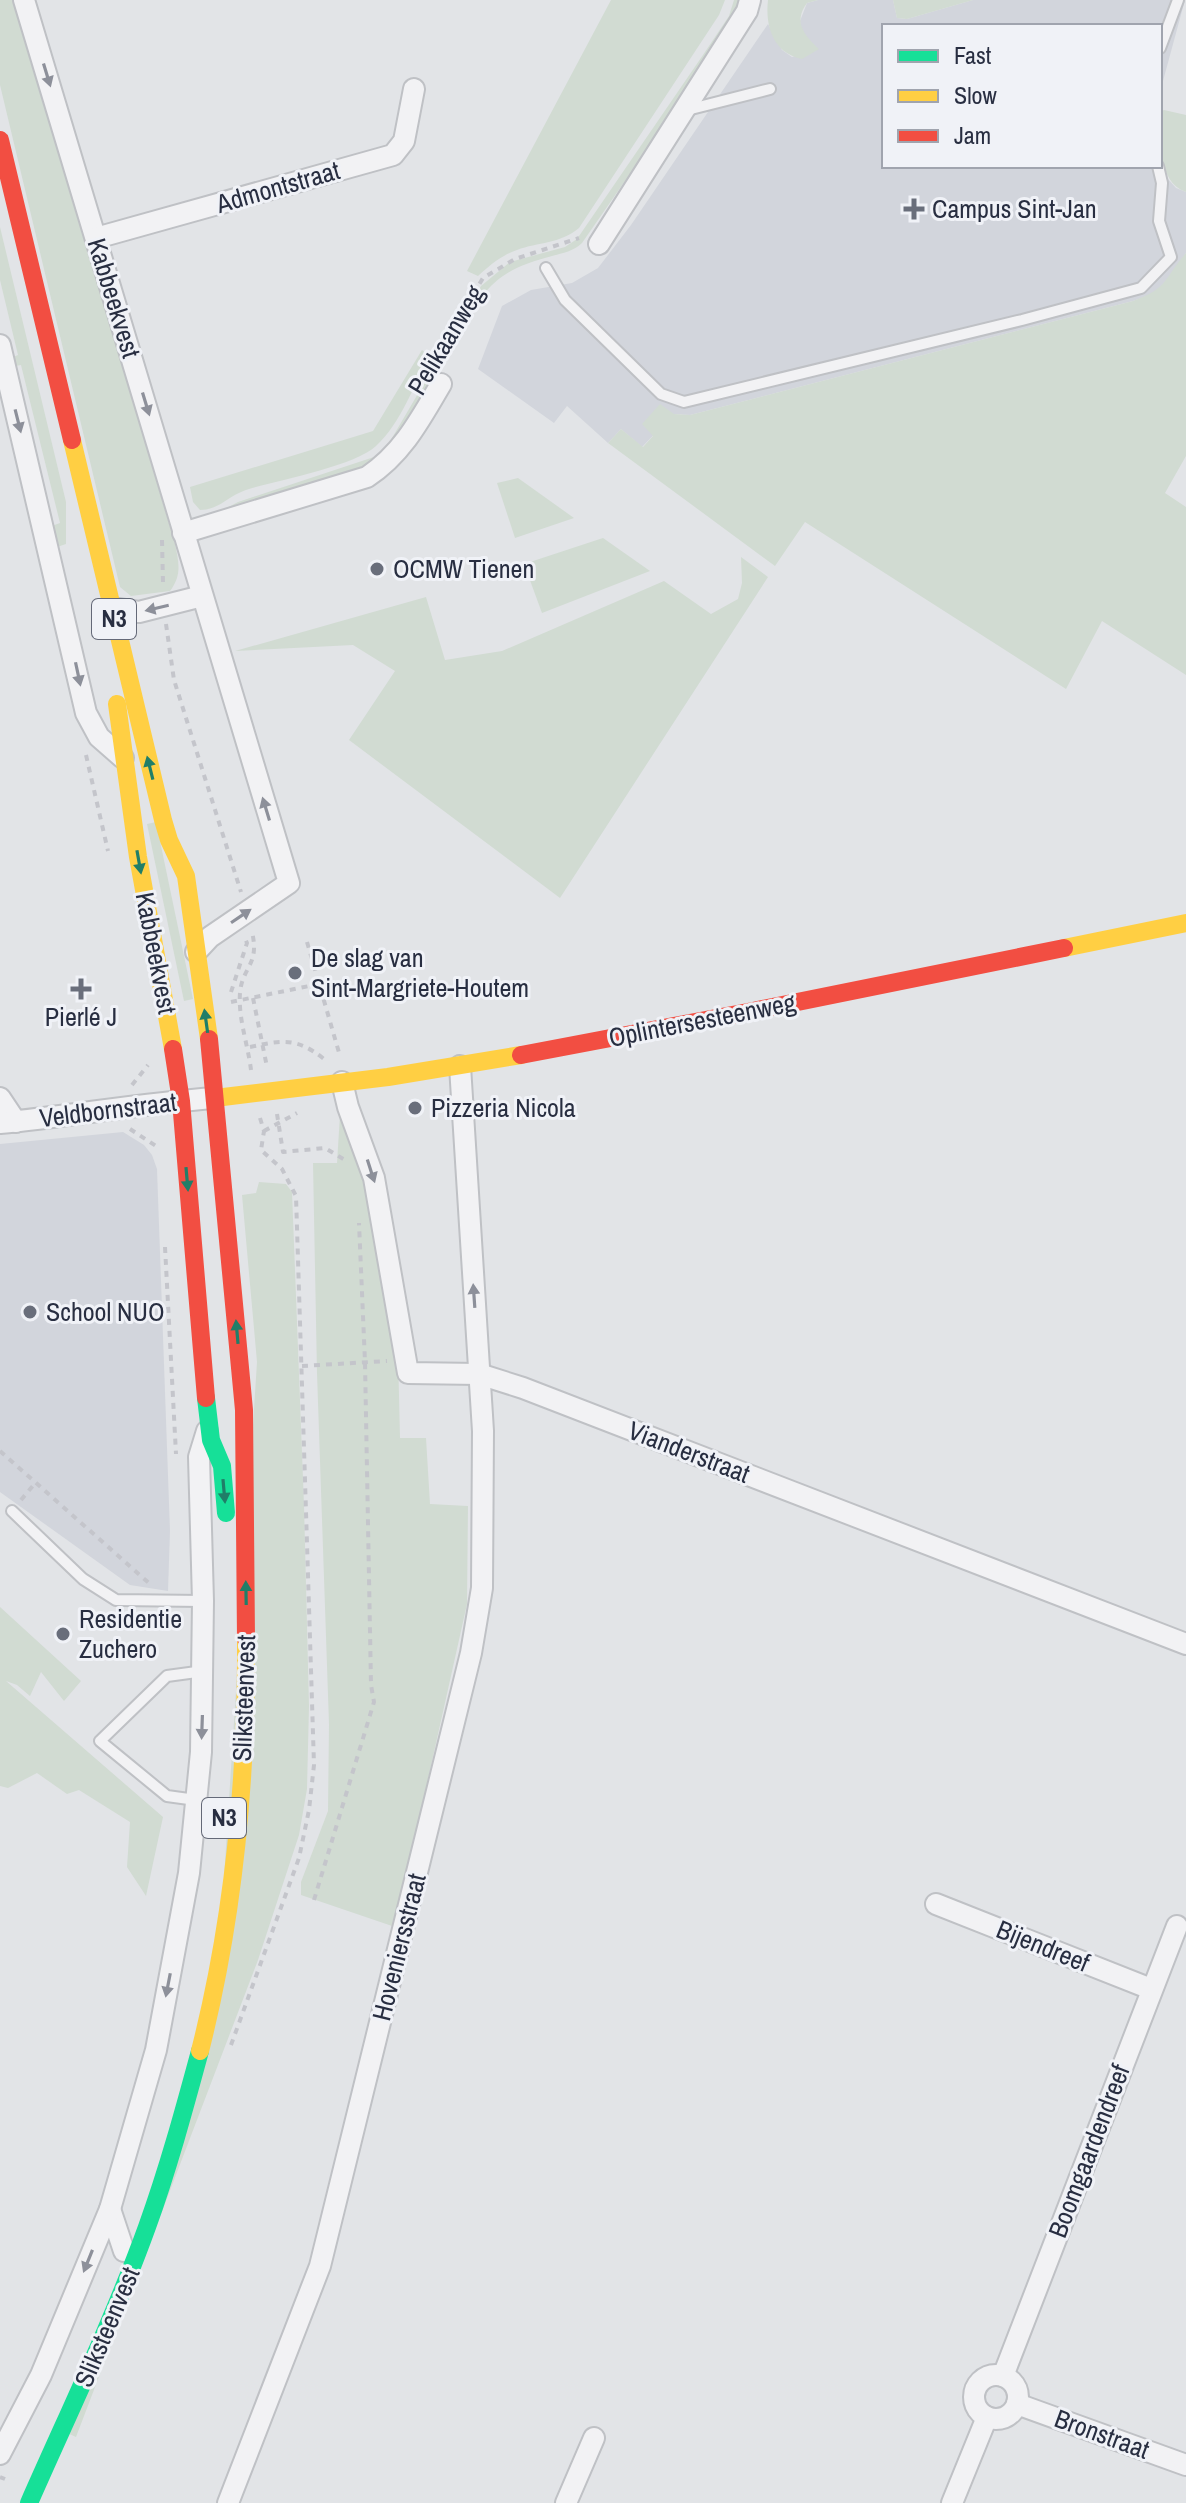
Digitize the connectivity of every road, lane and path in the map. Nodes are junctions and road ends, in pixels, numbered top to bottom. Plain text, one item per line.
1 (24, 0) edge
2 (750, 0) edge
3 (1178, 0) edge
4 (1162, 43) edge
5 (414, 89) dead end
6 (770, 89) dead end
7 (684, 111) junction
8 (0, 140) edge
9 (1158, 168) edge
10 (0, 199) edge
11 (587, 227) dead end
12 (96, 238) junction
13 (599, 244) dead end
14 (546, 268) dead end
15 (0, 345) edge
16 (432, 380) joint
17 (183, 533) junction
18 (162, 540) dead end
19 (202, 596) junction
20 (164, 607) junction
21 (111, 608) junction
22 (123, 758) junction
23 (243, 915) junction
24 (1186, 923) edge
25 (307, 942) dead end
26 (196, 952) junction
27 (319, 984) junction
28 (253, 998) junction
29 (240, 1001) junction
30 (263, 1045) junction
31 (460, 1066) junction
32 (342, 1082) junction
33 (272, 1091) junction
34 (0, 1098) edge
35 (215, 1098) junction
36 (181, 1101) junction
37 (8, 1122) edge
38 (264, 1131) dead end
39 (261, 1150) dead end
40 (350, 1163) dead end
41 (358, 1219) dead end
42 (164, 1233) dead end
43 (406, 1361) junction
44 (365, 1362) junction
45 (302, 1366) dead end
46 (479, 1374) junction
47 (209, 1427) junction
48 (0, 1451) edge
49 (177, 1457) dead end
50 (36, 1482) junction
51 (12, 1511) joint
52 (203, 1601) junction
53 (164, 1602) junction
54 (1186, 1644) edge
55 (204, 1671) junction
56 (196, 1800) junction
57 (314, 1900) dead end
58 (936, 1904) dead end
59 (1177, 1926) dead end
60 (1151, 1989) junction
61 (110, 2209) junction
62 (124, 2251) junction
63 (1003, 2376) junction
64 (1017, 2404) junction
65 (987, 2417) junction
66 (594, 2438) dead end
67 (0, 2454) edge
68 (1186, 2465) edge
69 (13, 2503) edge
70 (29, 2503) edge
71 (228, 2503) edge
72 (566, 2503) edge
73 (952, 2503) edge

1 -> 12 street, Kabbeekvest
2 - 7 street
3 - 4 lane
5 - 12 street, Admontstraat
6 - 7 lane
7 - 13 street
8 - 21 main road, Kabbeekvest / N3
9 - 14 lane
10 - 22 main road, Kabbeekvest / N3
11 - 16 path, Pelikaanweg
12 -> 17 street, Kabbeekvest
15 -> 22 street
16 - 17 street, Pelikaanweg
17 - 19 street, Kabbeekvest
18 - 20 path
19 - 20 street
23 -> 19 street, Kabbeekvest
20 -> 21 street
20 - 23 path
26 -> 21 main road, Kabbeekvest / N3
22 -> 36 main road, Kabbeekvest / N3
26 -> 23 street, Kabbeekvest
23 - 29 path
23 - 29 path
24 - 31 main road, Oplintersesteenweg
25 - 27 path
35 -> 26 main road, Kabbeekvest / N3
27 - 28 path
27 - 32 path
28 - 29 path
28 - 30 path
29 - 30 path
30 - 32 path
30 - 33 path
31 - 32 main road, Oplintersesteenweg
46 -> 31 street
32 - 33 main road, Oplintersesteenweg
32 -> 43 street
33 - 35 main road, Oplintersesteenweg
33 - 40 path
34 - 37 street
35 - 36 street, Veldbornstraat
70 -> 35 main road, Sliksteenvest / N3
36 - 37 street, Veldbornstraat
36 -> 47 main road, Sliksteenvest / N3
38 - 39 path
41 - 44 path
42 - 49 path
43 - 44 path
43 - 46 street
44 - 45 path
44 - 57 path
46 - 54 street, Vianderstraat
46 - 71 street, Hoveniersstraat
47 - 52 street, Sliksteenvest
47 -> 62 main road, Sliksteenvest / N3
48 - 50 path
50 - 51 path
50 - 53 path
51 - 53 lane
52 - 53 lane
52 - 55 street, Sliksteenvest
55 -> 56 street, Sliksteenvest
55 - 56 lane
56 -> 61 street, Sliksteenvest
58 - 60 street, Bijendreef
59 - 60 street, Boomgaardendreef
60 - 63 street, Boomgaardendreef
61 - 62 street, Sliksteenvest
61 -> 67 street, Sliksteenvest
62 - 69 main road, Sliksteenvest / N3
63 - 64 street
63 - 65 street
64 - 65 street
64 - 68 street, Bronstraat
65 - 73 street
66 - 72 street

